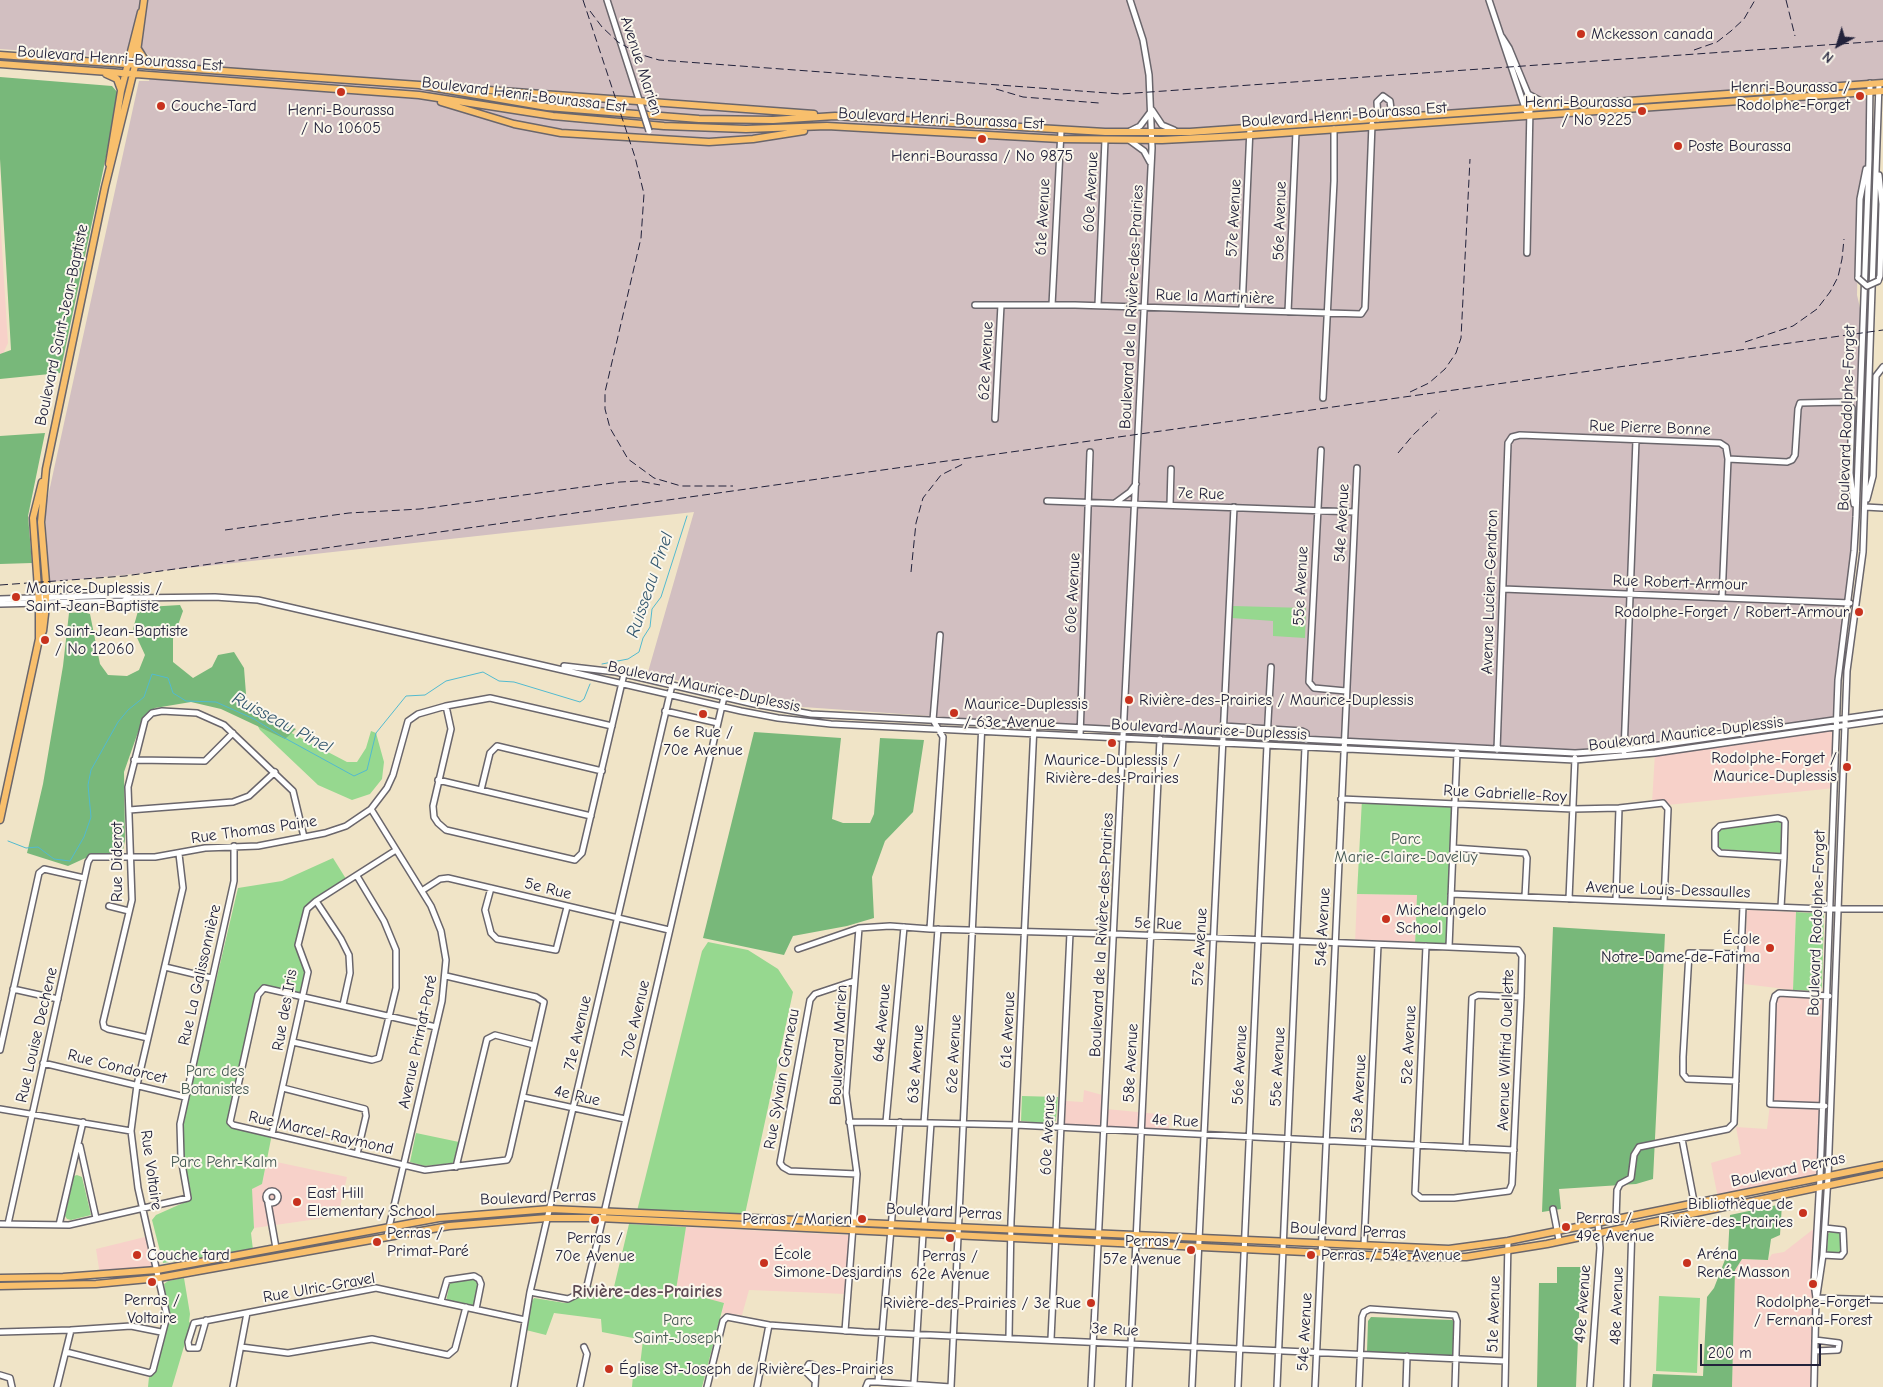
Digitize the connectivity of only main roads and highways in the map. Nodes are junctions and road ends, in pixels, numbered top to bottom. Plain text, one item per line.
1 (144, 0) edge
2 (138, 49) junction
3 (0, 55) edge
4 (0, 64) edge
5 (168, 68) junction
6 (131, 69) junction
7 (94, 70) junction
8 (1881, 84) edge
9 (419, 86) junction
10 (121, 91) junction
11 (1881, 92) edge
12 (419, 95) junction
13 (1529, 111) junction
14 (835, 116) junction
15 (1374, 121) junction
16 (827, 126) junction
17 (1250, 131) junction
18 (1128, 136) junction
19 (105, 187) junction
20 (0, 820) edge
21 (1883, 1165) edge
22 (1883, 1174) edge
23 (1754, 1191) junction
24 (1756, 1200) junction
25 (0, 1278) edge
26 (0, 1286) edge

1 - 2 main road, Boulevard Saint-Jean-Baptiste
1 - 6 main road, Boulevard Saint-Jean-Baptiste
2 - 5 main road
2 - 6 main road, Boulevard Saint-Jean-Baptiste
3 - 6 main road, Boulevard Henri-Bourassa Est
4 - 7 main road, Boulevard Henri-Bourassa Est
5 - 6 main road, Boulevard Henri-Bourassa Est
5 - 9 main road, Boulevard Henri-Bourassa Est
6 - 7 main road, Boulevard Henri-Bourassa Est
6 - 10 main road, Boulevard Saint-Jean-Baptiste
6 - 12 main road, Boulevard Henri-Bourassa Est
6 - 19 main road, Boulevard Saint-Jean-Baptiste
7 - 10 main road
8 - 13 main road, Boulevard Henri-Bourassa Est
9 - 14 main road
9 - 14 main road, Boulevard Henri-Bourassa Est
10 - 19 main road, Boulevard Saint-Jean-Baptiste
11 - 13 main road, Boulevard Henri-Bourassa Est
12 - 16 main road, Boulevard Henri-Bourassa Est
12 - 16 main road
13 - 15 main road, Boulevard Henri-Bourassa Est
13 - 15 main road, Boulevard Henri-Bourassa Est
14 - 18 main road, Boulevard Henri-Bourassa Est
15 - 17 main road, Boulevard Henri-Bourassa Est
15 - 17 main road, Boulevard Henri-Bourassa Est
16 - 18 main road, Boulevard Henri-Bourassa Est
17 - 18 main road, Boulevard Henri-Bourassa Est
17 - 18 main road, Boulevard Henri-Bourassa Est
19 - 20 main road, Boulevard Saint-Jean-Baptiste
21 - 23 main road, Boulevard Perras
22 - 24 main road, Boulevard Perras
23 - 24 main road
23 - 25 main road, Boulevard Perras
24 - 26 main road, Boulevard Perras

